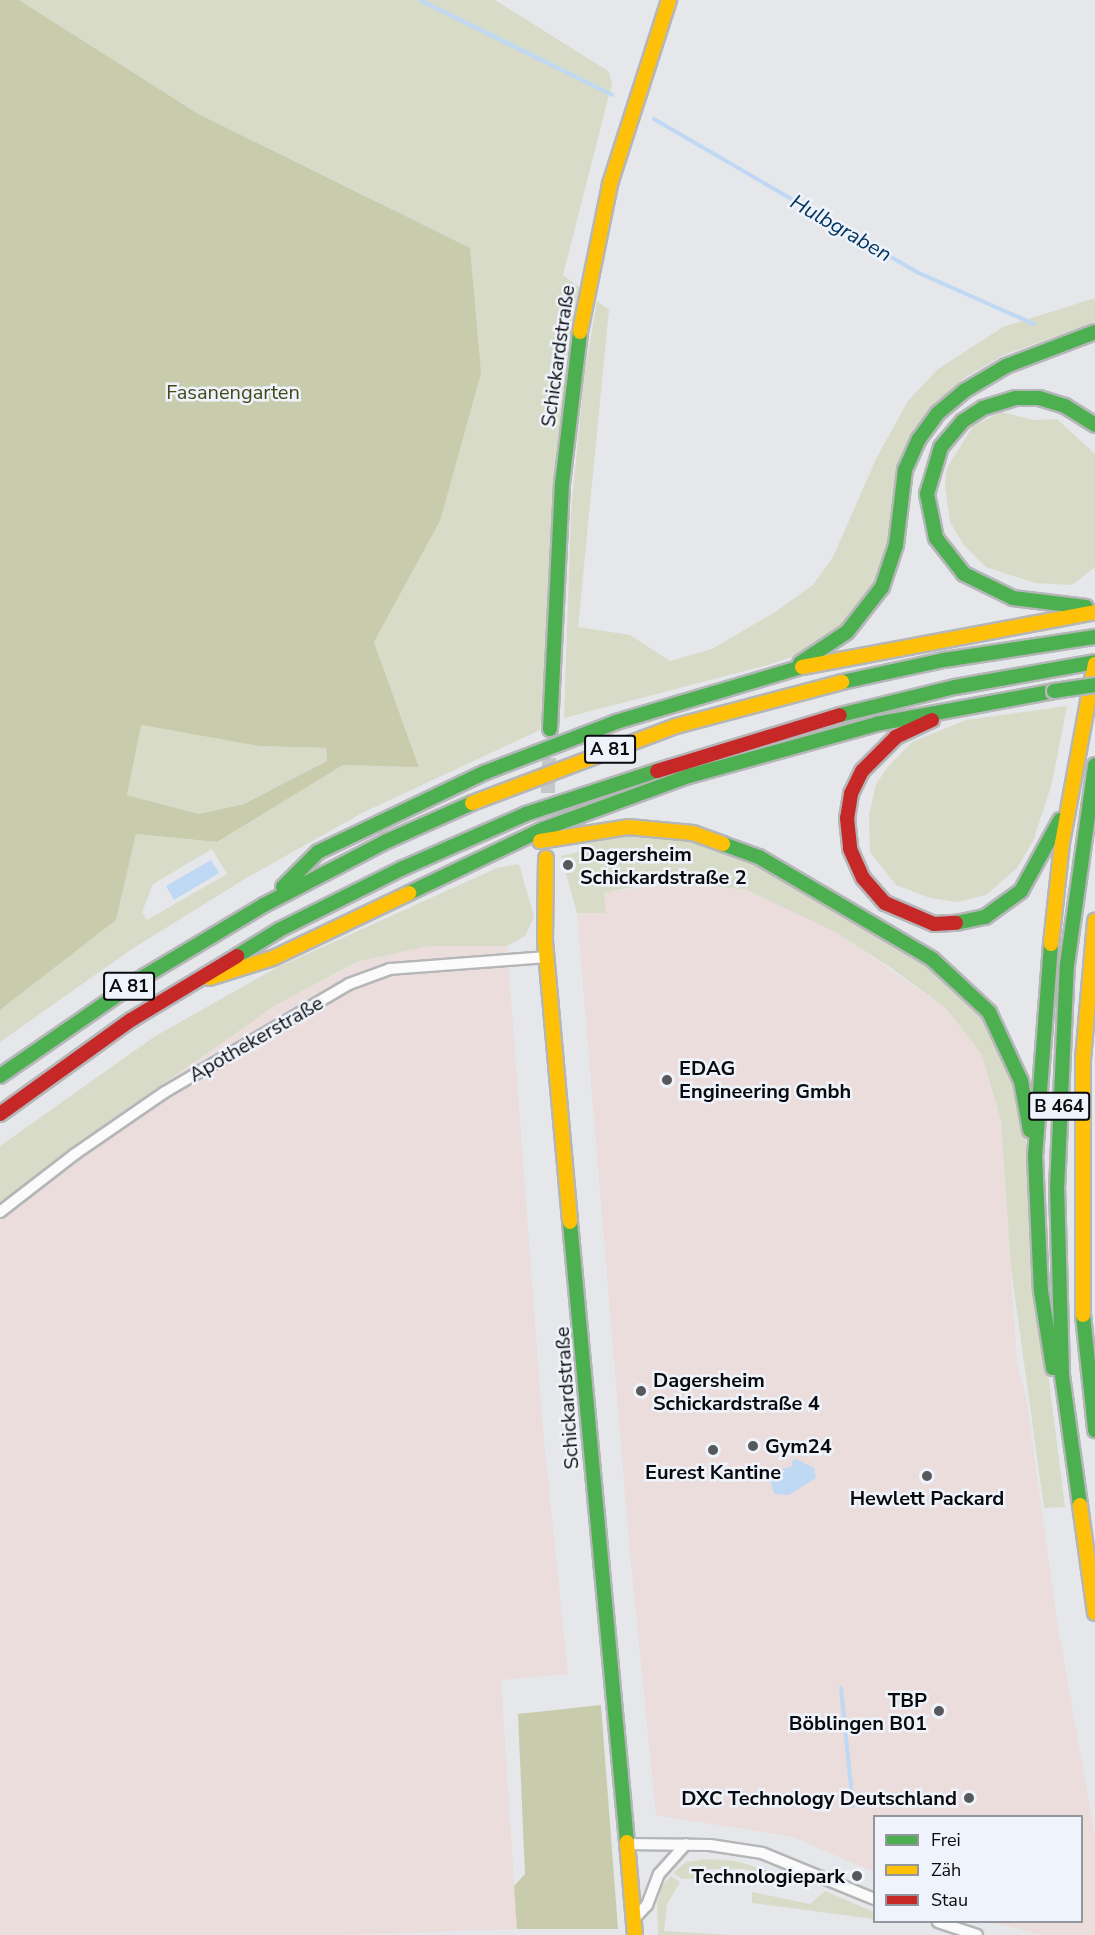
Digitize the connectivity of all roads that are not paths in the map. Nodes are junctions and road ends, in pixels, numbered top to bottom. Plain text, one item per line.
1 (669, 0) edge
2 (1095, 332) edge
3 (1095, 424) edge
4 (1095, 610) edge
5 (1072, 611) junction
6 (1095, 637) edge
7 (1095, 663) edge
8 (788, 669) junction
9 (1095, 686) edge
10 (973, 705) junction
11 (550, 729) tunnel mouth
12 (1095, 765) edge
13 (1068, 805) junction
14 (504, 850) junction
15 (546, 858) dead end
16 (264, 905) junction
17 (1095, 921) edge
18 (546, 957) junction
19 (190, 982) junction
20 (0, 1076) edge
21 (0, 1114) edge
22 (1035, 1155) junction
23 (0, 1212) edge
24 (1095, 1430) edge
25 (1071, 1447) junction
26 (1095, 1613) edge
27 (626, 1844) junction
28 (686, 1844) junction
29 (873, 1899) edge
30 (633, 1920) junction
31 (941, 1923) edge
32 (635, 1935) edge
33 (977, 1935) edge

1 - 11 main road, Schickardstraße
2 - 8 main road
3 - 5 main road
4 - 5 main road
5 - 8 main road
6 - 16 main road, A 81
7 - 13 main road, B 464
7 - 19 main road, A 81
8 - 16 main road
9 - 10 main road, bridge
10 - 13 main road
10 - 14 main road
12 - 25 main road, B 464
13 - 22 main road, B 464
14 - 19 main road
14 - 22 main road
15 - 18 main road, Schickardstraße
16 - 20 main road, A 81
17 - 24 main road, B 464
18 - 23 street, Apothekerstraße
18 - 27 main road, Schickardstraße
19 - 21 main road, A 81
22 - 25 main road, B 464
25 - 26 main road, B 464
27 - 28 street
27 - 30 main road, Schickardstraße
28 - 29 street
28 - 30 street
30 - 32 main road, Schickardstraße
31 - 33 street

